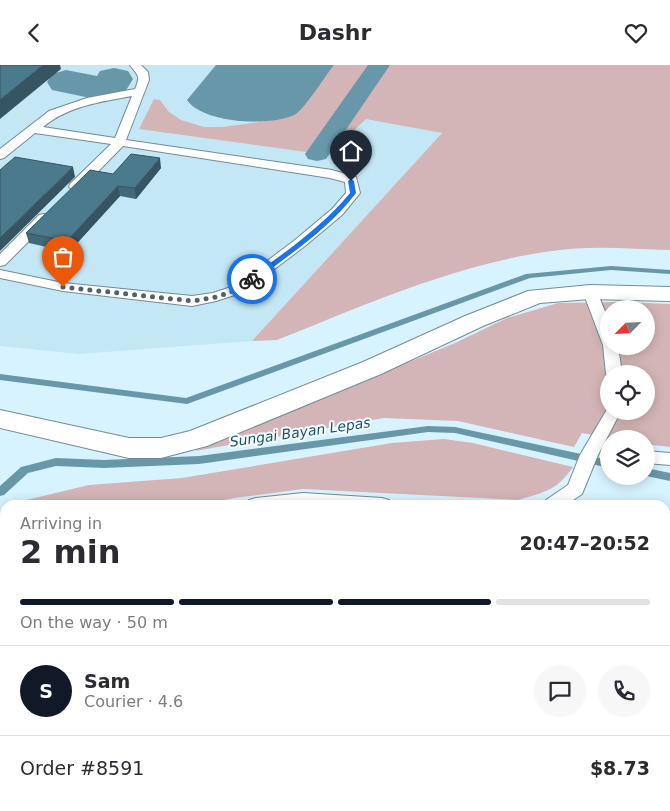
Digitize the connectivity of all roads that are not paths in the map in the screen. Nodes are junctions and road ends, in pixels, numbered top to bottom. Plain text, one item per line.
1 (135, 65) edge
2 (138, 92) junction
3 (32, 129) junction
4 (119, 143) junction
5 (0, 155) edge
6 (0, 262) edge
7 (0, 274) edge
8 (590, 292) junction
9 (670, 294) edge
10 (600, 318) edge
11 (0, 419) edge
12 (609, 420) edge
13 (598, 449) edge
14 (655, 458) edge
15 (670, 459) edge
16 (560, 500) edge

1 - 2 lane
2 - 3 lane
2 - 4 lane
3 - 4 lane
3 - 5 lane
4 - 6 lane
4 - 7 lane
8 - 9 street
8 - 10 lane
8 - 11 street
12 - 13 lane
13 - 16 lane
14 - 15 lane

